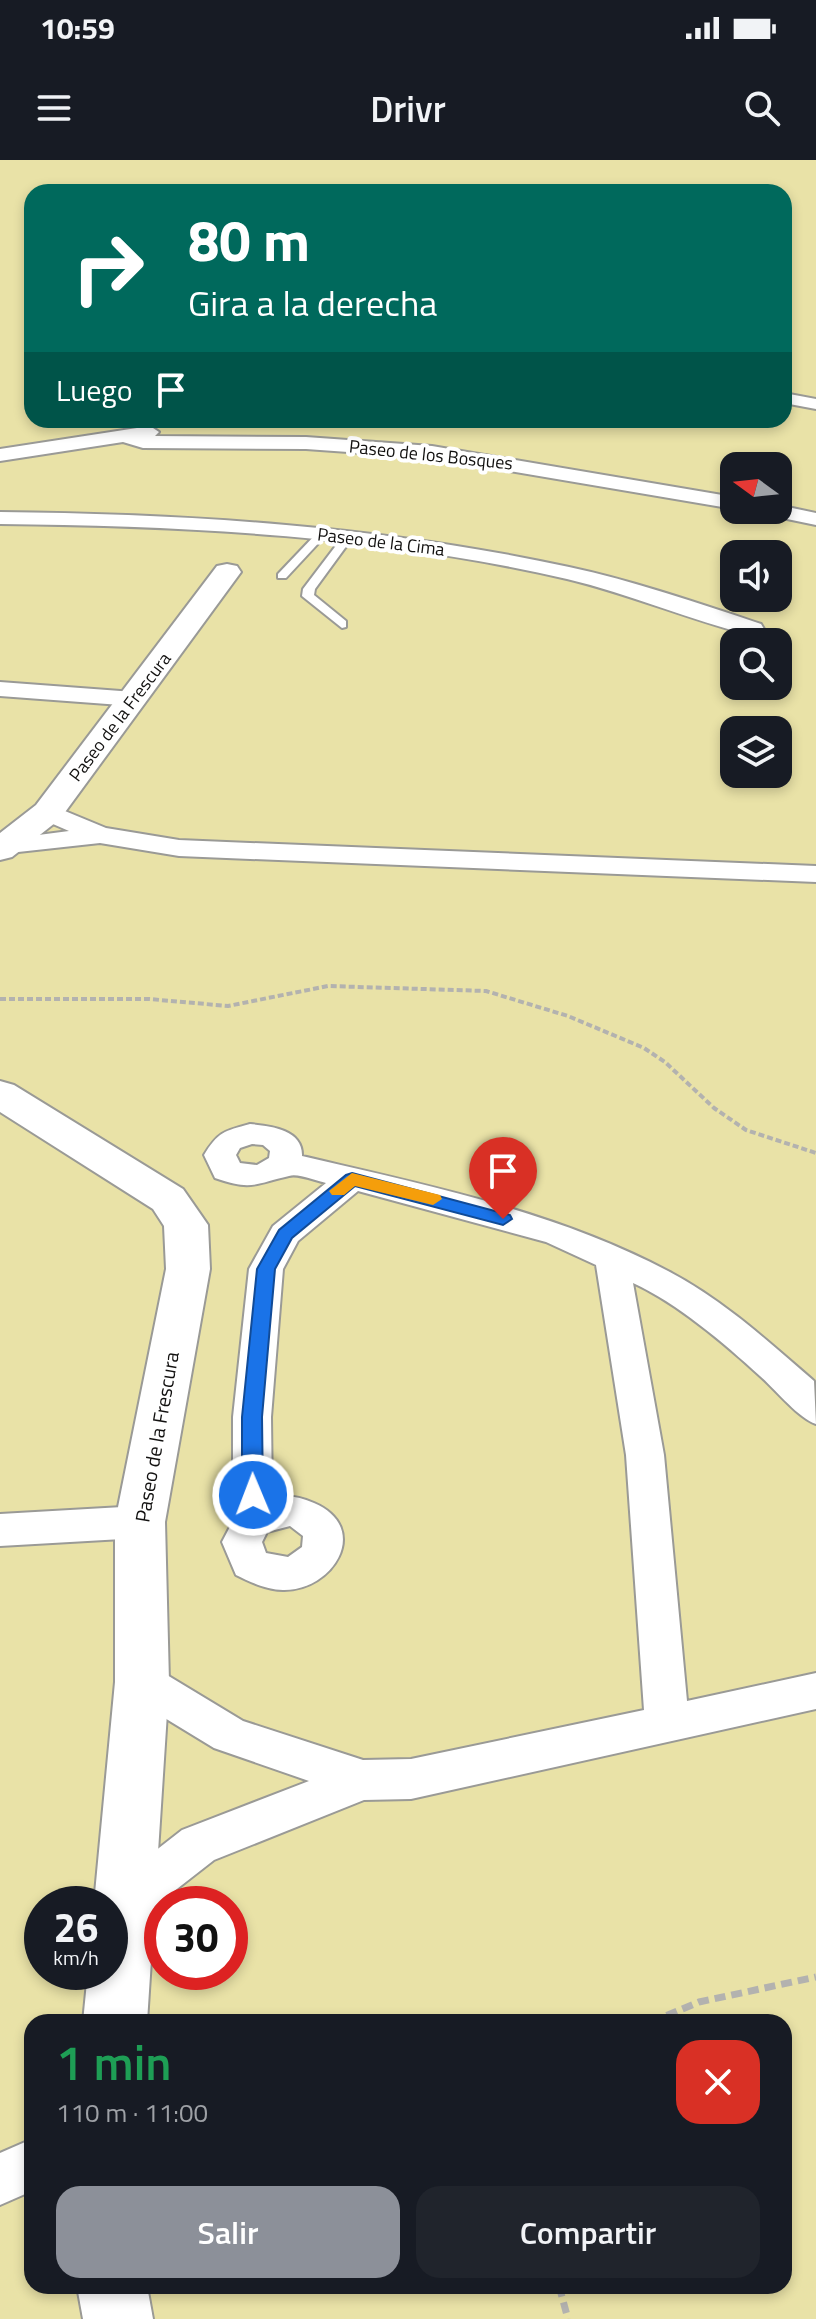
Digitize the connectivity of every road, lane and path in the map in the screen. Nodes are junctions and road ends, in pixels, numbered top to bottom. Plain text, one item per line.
1 (792, 400) edge
2 (816, 404) edge
3 (174, 428) edge
4 (127, 436) junction
5 (0, 455) edge
6 (720, 501) edge
7 (792, 514) edge
8 (0, 518) edge
9 (816, 519) edge
10 (321, 535) junction
11 (348, 537) junction
12 (227, 572) dead end
13 (282, 576) dead end
14 (342, 624) dead end
15 (750, 628) edge
16 (0, 689) edge
17 (134, 699) junction
18 (48, 812) junction
19 (100, 835) junction
20 (2, 848) edge
21 (816, 874) edge
22 (0, 999) edge
23 (0, 1094) edge
24 (816, 1153) edge
25 (285, 1163) dead end
26 (352, 1179) junction
27 (612, 1260) junction
28 (816, 1410) edge
29 (253, 1521) dead end
30 (140, 1522) junction
31 (0, 1530) edge
32 (142, 1682) junction
33 (816, 1691) edge
34 (667, 1723) junction
35 (363, 1780) junction
36 (126, 1886) edge
37 (128, 1900) edge
38 (816, 1977) edge
39 (118, 1990) edge
40 (116, 2014) edge
41 (670, 2014) edge
42 (24, 2168) edge
43 (0, 2179) edge
44 (113, 2294) edge
45 (561, 2294) edge
46 (118, 2319) edge
47 (568, 2319) edge

1 - 2 street
3 - 4 street
4 - 5 street
4 - 6 street, Paseo de los Bosques
7 - 9 street
8 - 10 street, Paseo de la Cima
10 - 11 street, Paseo de la Cima
10 - 13 lane
11 - 14 lane
11 - 15 street, Paseo de la Cima
12 - 17 street, Paseo de la Frescura
16 - 17 street
17 - 18 street, Paseo de la Frescura
18 - 19 street
18 - 20 street, Paseo de la Frescura
19 - 20 street
19 - 21 street
22 - 24 path
23 - 30 street, Paseo de la Frescura
25 - 26 street
26 - 27 street
26 - 29 street
27 - 28 street
27 - 34 street
30 - 31 street
30 - 32 street, Paseo de la Frescura
32 - 35 street
32 - 36 street, Paseo de la Frescura
33 - 34 street
34 - 35 street
35 - 37 street
38 - 41 path
39 - 40 street, Paseo de la Frescura
42 - 43 street
44 - 46 street
45 - 47 path

